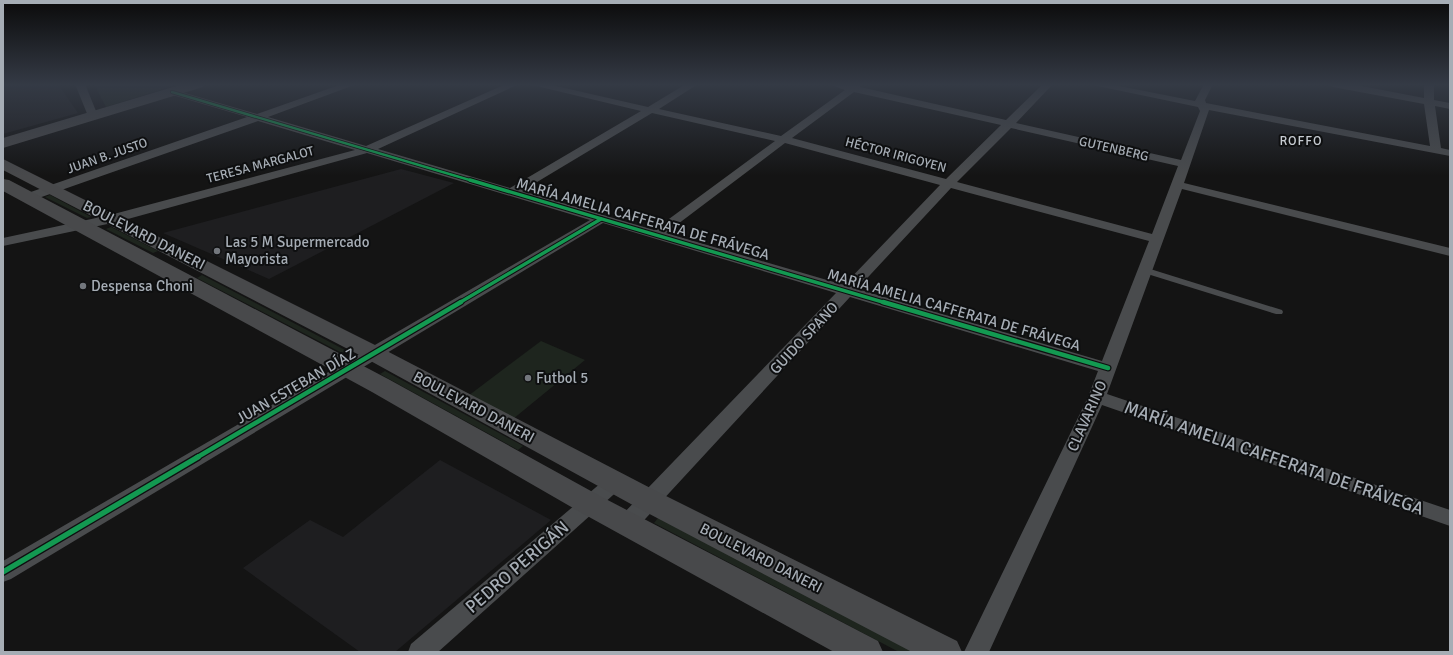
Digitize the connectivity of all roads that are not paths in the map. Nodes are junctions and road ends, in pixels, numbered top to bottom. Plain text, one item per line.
1 (98, 115) edge
2 (250, 115) edge
3 (265, 115) edge
4 (446, 115) edge
5 (642, 115) edge
6 (671, 115) edge
7 (819, 115) edge
8 (969, 115) edge
9 (1018, 115) edge
10 (1204, 115) edge
11 (1248, 115) edge
12 (1431, 115) edge
13 (93, 116) joint
14 (258, 117) junction
15 (1008, 124) junction
16 (785, 140) junction
17 (3, 142) edge
18 (366, 150) junction
19 (1436, 151) junction
20 (1450, 154) edge
21 (3, 164) edge
22 (1185, 164) junction
23 (949, 183) junction
24 (3, 184) edge
25 (1179, 185) junction
26 (54, 188) junction
27 (512, 192) junction
28 (29, 197) junction
29 (112, 219) junction
30 (601, 219) junction
31 (82, 225) junction
32 (655, 235) junction
33 (1156, 240) junction
34 (3, 242) edge
35 (1450, 252) edge
36 (191, 260) junction
37 (1144, 270) junction
38 (166, 271) junction
39 (848, 291) junction
40 (1279, 312) dead end
41 (375, 354) junction
42 (1108, 368) junction
43 (349, 369) junction
44 (1097, 397) junction
45 (544, 444) junction
46 (519, 465) junction
47 (615, 482) junction
48 (650, 501) junction
49 (590, 504) junction
50 (1450, 518) edge
51 (627, 524) junction
52 (3, 572) edge
53 (420, 652) edge
54 (866, 652) edge
55 (945, 652) edge
56 (976, 652) edge

1 - 13 main road
2 - 14 street, MARÍA AMELIA CAFFERATA DE FRÁVEGA
3 - 14 street, JUAN B. JUSTO
4 - 18 street, TERESA MARGALOT
5 - 27 street
6 - 16 street, HÉCTOR IRIGOYEN
7 - 16 street
8 - 15 street, GUTENBERG
9 - 15 street, GUIDO SPANO
10 - 22 street, CLAVARINO
11 - 19 street
12 - 19 street
13 - 17 main road
14 - 18 street, MARÍA AMELIA CAFFERATA DE FRÁVEGA
14 - 26 street, JUAN B. JUSTO
15 - 22 street, GUTENBERG
15 - 23 street, GUIDO SPANO
16 - 23 street, HÉCTOR IRIGOYEN
16 - 32 street
18 - 27 street, MARÍA AMELIA CAFFERATA DE FRÁVEGA
18 - 29 street, TERESA MARGALOT
19 - 20 street
21 - 26 main road, BOULEVARD DANERI
22 - 25 street, CLAVARINO
23 - 33 street, HÉCTOR IRIGOYEN
23 - 39 street, GUIDO SPANO
24 - 28 main road, BOULEVARD DANERI
25 - 33 street, CLAVARINO
25 - 35 street
26 - 28 street, JUAN B. JUSTO
26 - 29 main road, BOULEVARD DANERI
27 - 30 street, MARÍA AMELIA CAFFERATA DE FRÁVEGA
28 - 31 main road, BOULEVARD DANERI
29 - 31 street, TERESA MARGALOT
29 - 36 main road, BOULEVARD DANERI
30 - 32 street, MARÍA AMELIA CAFFERATA DE FRÁVEGA
30 - 41 street, JUAN ESTEBAN DÍAZ
31 - 34 street, TERESA MARGALOT
31 - 38 main road, BOULEVARD DANERI
32 - 39 street, MARÍA AMELIA CAFFERATA DE FRÁVEGA
33 - 37 street, CLAVARINO
36 - 38 main road
36 - 41 main road, BOULEVARD DANERI
37 - 40 lane
37 - 42 street, CLAVARINO
38 - 43 main road, BOULEVARD DANERI
39 - 42 street, MARÍA AMELIA CAFFERATA DE FRÁVEGA
39 - 48 street, GUIDO SPANO
41 - 43 street, JUAN ESTEBAN DÍAZ
41 - 45 main road, BOULEVARD DANERI
42 - 44 street, CLAVARINO
43 - 46 main road, BOULEVARD DANERI
43 - 52 street, JUAN ESTEBAN DÍAZ
44 - 50 street, MARÍA AMELIA CAFFERATA DE FRÁVEGA
44 - 56 street, CLAVARINO
45 - 46 main road
45 - 47 main road, BOULEVARD DANERI
46 - 49 main road, BOULEVARD DANERI
47 - 48 main road, BOULEVARD DANERI
47 - 49 street, PEDRO PERIGÁN
48 - 51 street, GUIDO SPANO
48 - 55 main road, BOULEVARD DANERI
49 - 51 main road, BOULEVARD DANERI
49 - 53 street, PEDRO PERIGÁN
51 - 54 main road, BOULEVARD DANERI

